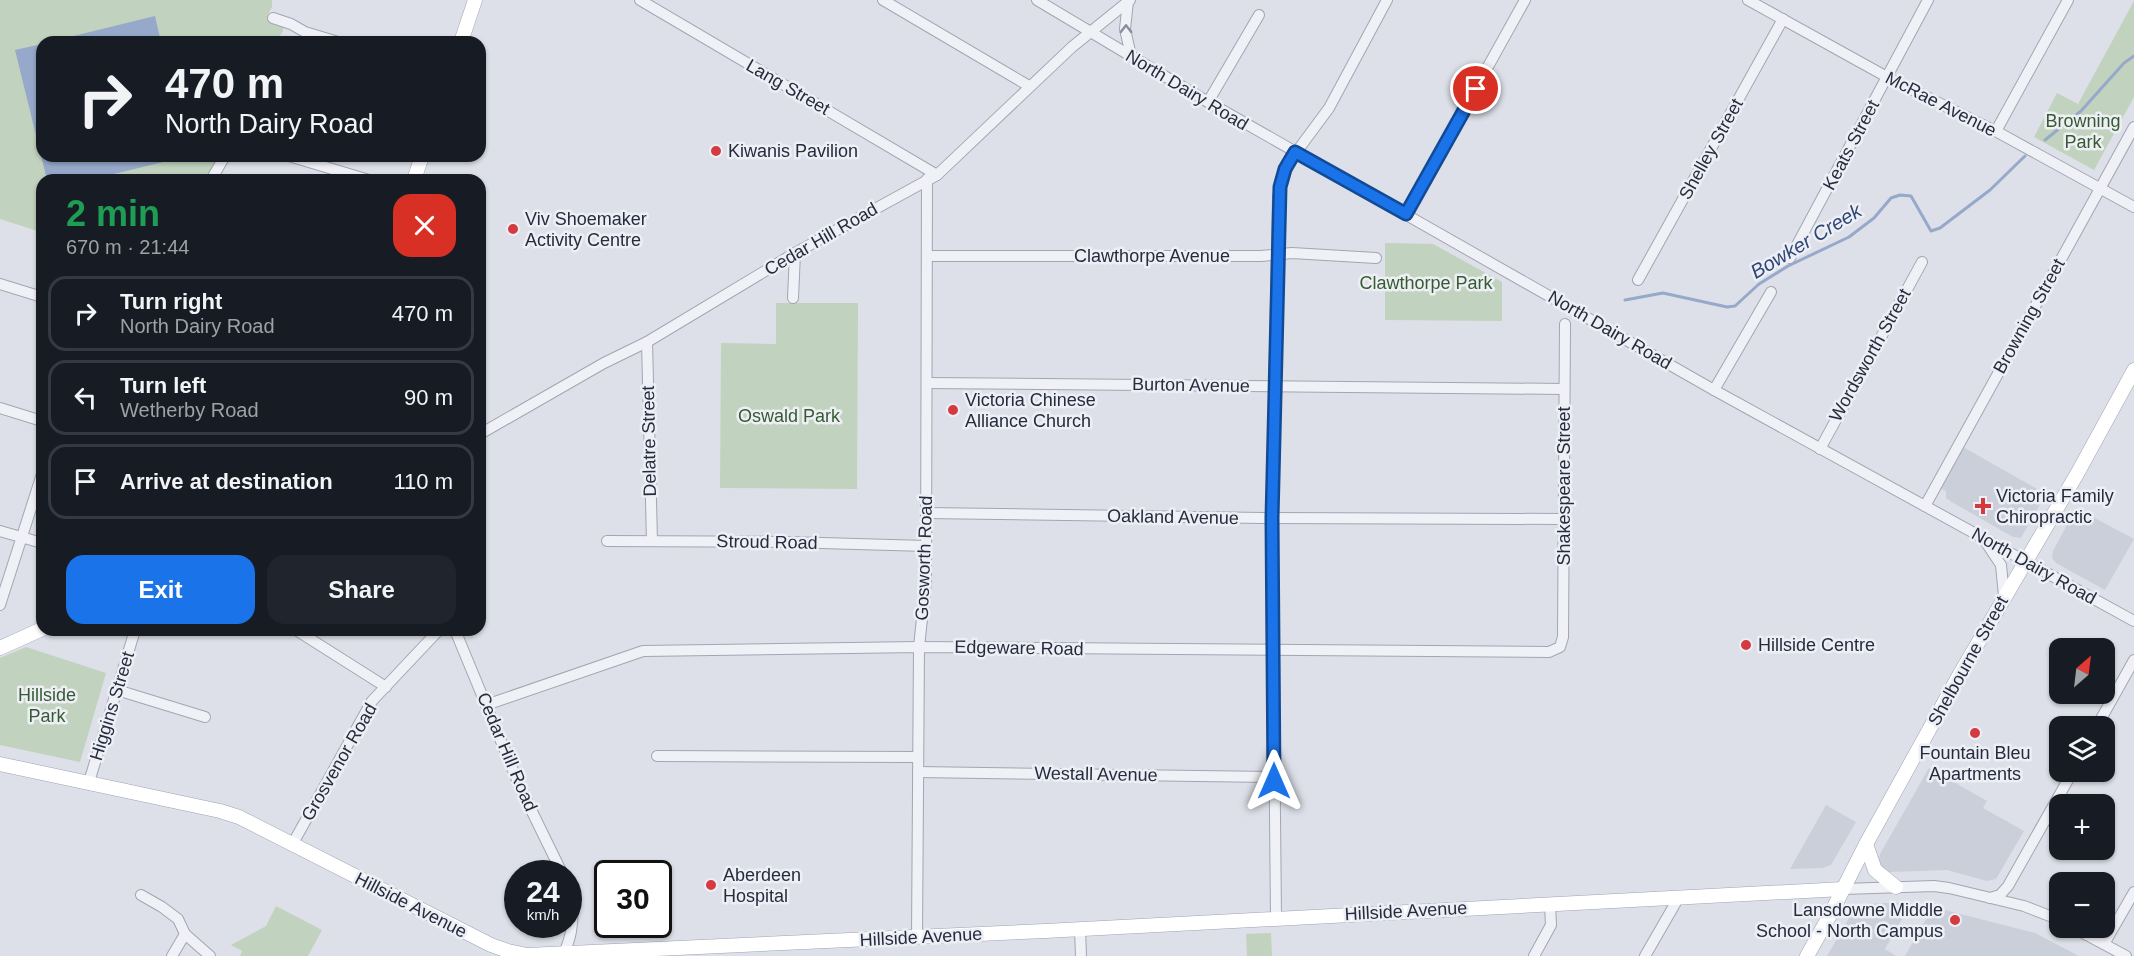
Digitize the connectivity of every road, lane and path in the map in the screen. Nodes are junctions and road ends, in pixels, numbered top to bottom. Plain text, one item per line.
1 (475, 0) edge
2 (639, 0) edge
3 (883, 0) edge
4 (1036, 0) edge
5 (1387, 0) edge
6 (1525, 0) edge
7 (1748, 0) edge
8 (1928, 0) edge
9 (2068, 0) edge
10 (1129, 1) edge
11 (1259, 15) dead end
12 (273, 18) dead end
13 (1783, 19) junction
14 (1090, 31) junction
15 (318, 36) edge
16 (463, 36) edge
17 (1131, 56) junction
18 (1887, 77) junction
19 (1029, 86) junction
20 (1208, 102) junction
21 (2134, 127) edge
22 (1996, 131) junction
23 (1295, 152) junction
24 (309, 162) edge
25 (349, 174) edge
26 (932, 177) junction
27 (2100, 188) junction
28 (2134, 207) edge
29 (1406, 214) junction
30 (795, 252) junction
31 (1277, 254) junction
32 (928, 256) junction
33 (1376, 258) dead end
34 (1790, 258) dead end
35 (1922, 262) dead end
36 (1638, 280) dead end
37 (0, 284) edge
38 (1771, 292) dead end
39 (36, 295) edge
40 (793, 298) dead end
41 (1565, 324) dead end
42 (647, 342) junction
43 (2134, 370) edge
44 (927, 382) junction
45 (1275, 386) junction
46 (1564, 389) junction
47 (1714, 390) junction
48 (0, 408) edge
49 (36, 419) edge
50 (486, 431) edge
51 (1820, 448) junction
52 (36, 491) edge
53 (1925, 506) junction
54 (926, 513) junction
55 (1272, 518) junction
56 (1563, 519) junction
57 (0, 531) edge
58 (20, 537) junction
59 (1983, 538) junction
60 (36, 541) edge
61 (652, 541) junction
62 (607, 542) dead end
63 (926, 546) junction
64 (2025, 562) junction
65 (2004, 596) junction
66 (0, 605) edge
67 (2133, 619) edge
68 (36, 632) edge
69 (133, 636) edge
70 (305, 636) edge
71 (433, 636) edge
72 (457, 636) edge
73 (919, 647) junction
74 (1560, 647) joint
75 (0, 648) edge
76 (1273, 650) junction
77 (2134, 660) edge
78 (386, 687) junction
79 (117, 690) junction
80 (486, 705) junction
81 (2103, 716) edge
82 (205, 717) dead end
83 (657, 756) dead end
84 (918, 757) junction
85 (0, 764) edge
86 (918, 772) junction
87 (1274, 777) junction
88 (89, 782) junction
89 (2067, 782) edge
90 (1866, 844) junction
91 (292, 845) junction
92 (556, 860) edge
93 (1896, 887) junction
94 (1843, 889) junction
95 (2134, 892) edge
96 (141, 895) dead end
97 (1679, 897) junction
98 (1990, 898) junction
99 (1550, 904) junction
100 (2049, 915) edge
101 (1276, 917) junction
102 (1080, 929) junction
103 (185, 934) junction
104 (917, 937) junction
105 (569, 938) edge
106 (2093, 938) edge
107 (2104, 944) junction
108 (491, 945) junction
109 (740, 951) edge
110 (563, 955) edge
111 (172, 956) edge
112 (210, 956) edge
113 (506, 956) edge
114 (1081, 956) edge
115 (1534, 956) edge
116 (1645, 956) edge
117 (1807, 956) edge
118 (2126, 956) edge

1 - 16 main road
2 - 26 street, Lang Street
3 - 19 street
4 - 14 street, North Dairy Road
5 - 23 street
6 - 29 street
7 - 13 street, McRae Avenue
8 - 18 street, Keats Street
9 - 22 street
10 - 14 street, Cedar Hill Road
17 -> 10 street
11 - 20 street
12 - 15 street
13 - 18 street, McRae Avenue
13 - 36 street, Shelley Street
14 - 17 street, North Dairy Road
14 - 19 street, Cedar Hill Road
17 - 20 street, North Dairy Road
18 - 22 street, McRae Avenue
18 - 34 street, Keats Street
19 - 26 street, Cedar Hill Road
20 - 23 street, North Dairy Road
21 - 27 street, Browning Street
22 - 27 street, McRae Avenue
23 - 29 street, North Dairy Road
23 - 31 street
24 - 25 street
26 - 30 street, Cedar Hill Road
26 - 32 street, Gosworth Road
27 - 28 street, McRae Avenue
27 - 53 street, Browning Street
29 - 47 street, North Dairy Road
30 - 40 street
30 - 42 street, Cedar Hill Road
31 - 32 street, Clawthorpe Avenue
31 - 33 street, Clawthorpe Avenue
31 - 45 street
32 - 44 street, Gosworth Road
35 - 51 street, Wordsworth Street
37 - 39 street
38 - 47 street
41 - 46 street, Shakespeare Street
42 - 50 street, Cedar Hill Road
42 - 61 street, Delatre Street
43 - 64 main road, Shelbourne Street
44 - 45 street, Burton Avenue
44 - 54 street, Gosworth Road
45 - 46 street, Burton Avenue
45 - 55 street
46 - 56 street, Shakespeare Street
47 - 51 street, North Dairy Road
48 - 49 street
51 - 53 street, North Dairy Road
52 - 58 street
53 - 59 street, North Dairy Road
54 - 55 street, Oakland Avenue
54 - 63 street, Gosworth Road
55 - 56 street, Oakland Avenue
55 - 76 street
56 - 74 street, Shakespeare Street
57 - 58 street
58 - 60 street
58 - 66 street
59 - 64 street, North Dairy Road
59 - 65 street
61 - 62 street, Stroud Road
61 - 63 street, Stroud Road
63 - 73 street, Gosworth Road
64 - 65 main road, Shelbourne Street
64 - 67 street, North Dairy Road
65 - 90 main road, Shelbourne Street
68 - 75 main road
69 - 79 street, Higgins Street
70 - 78 street
71 - 78 street, Grosvenor Road
72 - 80 street, Cedar Hill Road
73 - 76 street, Edgeware Road
73 - 80 street, Edgeware Road
73 - 84 street, Gosworth Road
74 - 76 street, Edgeware Road
76 - 87 street
77 - 81 street
78 - 91 street, Grosvenor Road
79 - 82 street
79 - 88 street, Higgins Street
80 - 92 street, Cedar Hill Road
83 - 84 street
84 - 86 street, Gosworth Road
85 - 88 main road, Hillside Avenue
86 - 87 street, Westall Avenue
86 - 104 street, Gosworth Road
87 - 101 street
88 - 91 main road, Hillside Avenue
89 - 98 street
90 - 93 main road
90 - 94 main road, Shelbourne Street
91 - 108 main road, Hillside Avenue
93 - 94 street
93 - 98 street
94 - 97 main road, Hillside Avenue
94 - 117 main road, Shelbourne Street
95 - 107 street
96 - 103 street
97 - 99 main road, Hillside Avenue
97 - 116 street
98 - 100 street
99 - 101 main road, Hillside Avenue
99 - 115 street
101 - 102 main road, Hillside Avenue
102 - 104 main road, Hillside Avenue
102 - 114 street
103 - 111 street
103 - 112 street
104 - 109 main road, Hillside Avenue
105 - 110 street
106 - 107 street
107 - 118 street
108 - 110 main road, Hillside Avenue
108 - 113 main road
109 - 110 main road, Hillside Avenue

